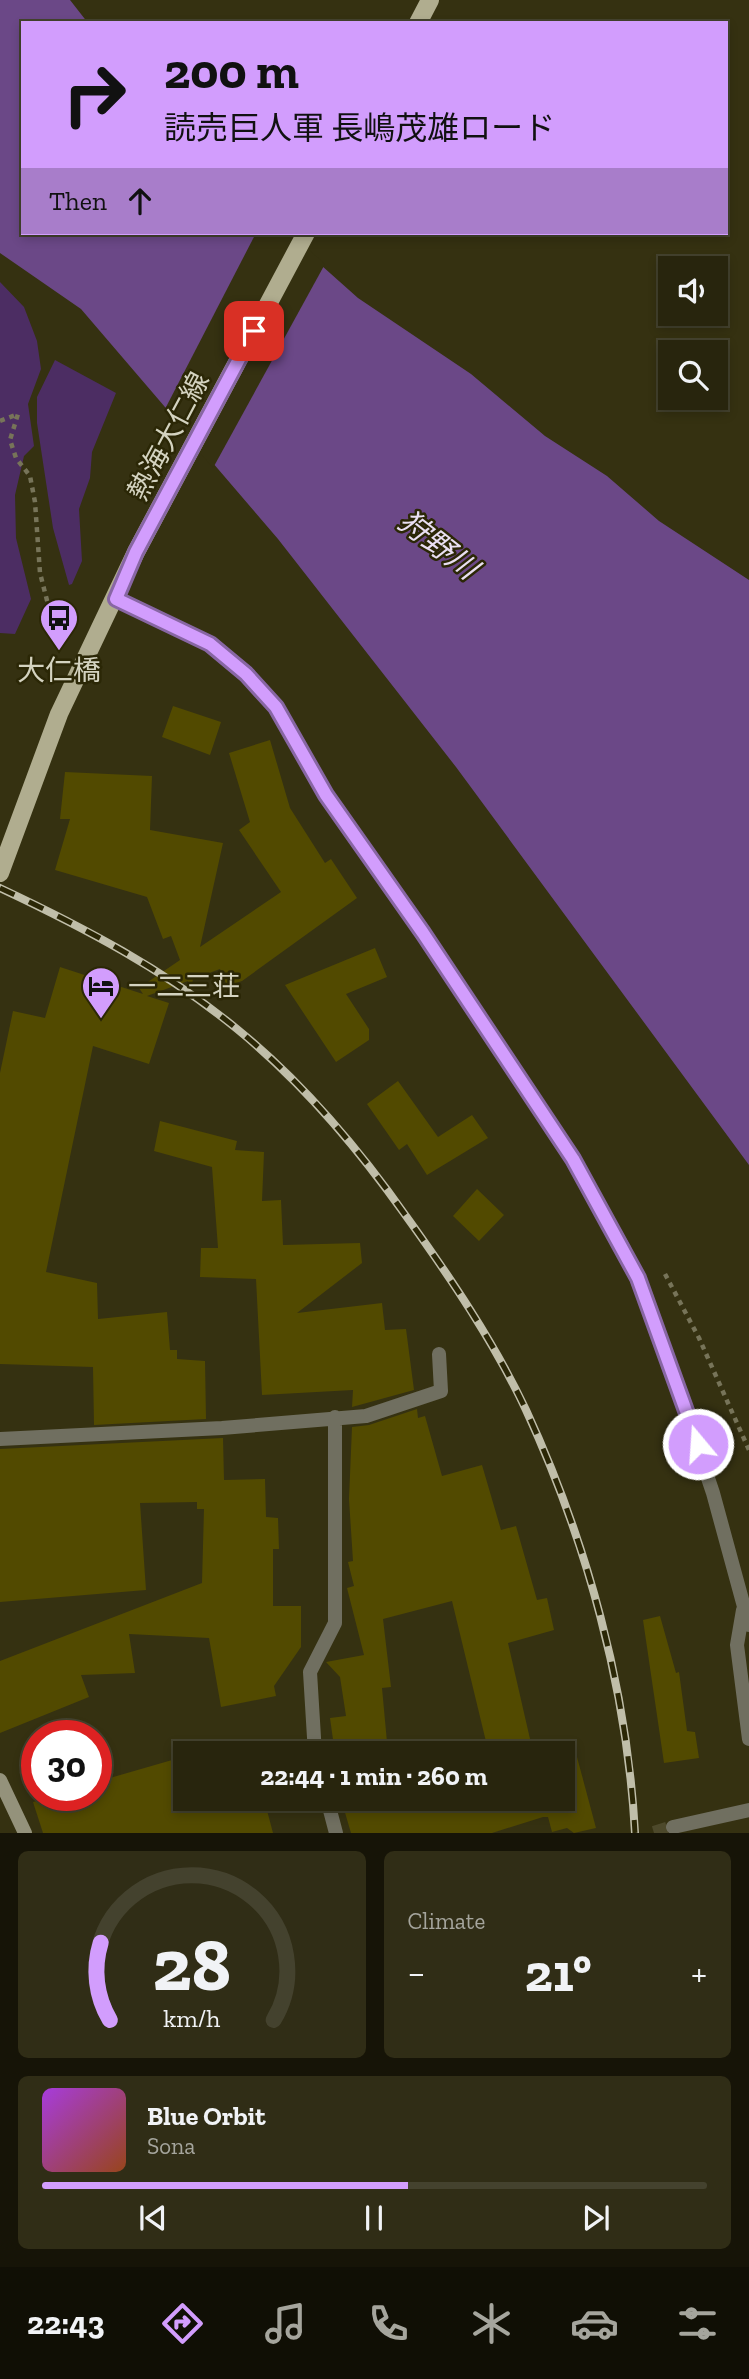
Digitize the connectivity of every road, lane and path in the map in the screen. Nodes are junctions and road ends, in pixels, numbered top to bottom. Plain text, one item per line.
1 (430, 0) edge
2 (419, 21) edge
3 (305, 235) edge
4 (0, 421) edge
5 (116, 599) junction
6 (52, 620) dead end
7 (1, 868) edge
8 (662, 1268) dead end
9 (439, 1354) dead end
10 (335, 1417) junction
11 (0, 1439) edge
12 (749, 1450) edge
13 (744, 1606) junction
14 (749, 1625) edge
15 (749, 1740) edge
16 (315, 1741) edge
17 (0, 1780) edge
18 (749, 1810) edge
19 (330, 1811) edge
20 (673, 1827) dead end
21 (25, 1833) edge
22 (336, 1833) edge

1 - 2 main road
3 - 5 main road, 熱海大仁線
4 - 6 path
5 - 7 main road, 熱海大仁線
5 - 13 street
8 - 12 path
9 - 10 street
10 - 11 street
10 - 16 street
13 - 14 street
13 - 15 street
17 - 21 main road
18 - 20 street
19 - 22 street

